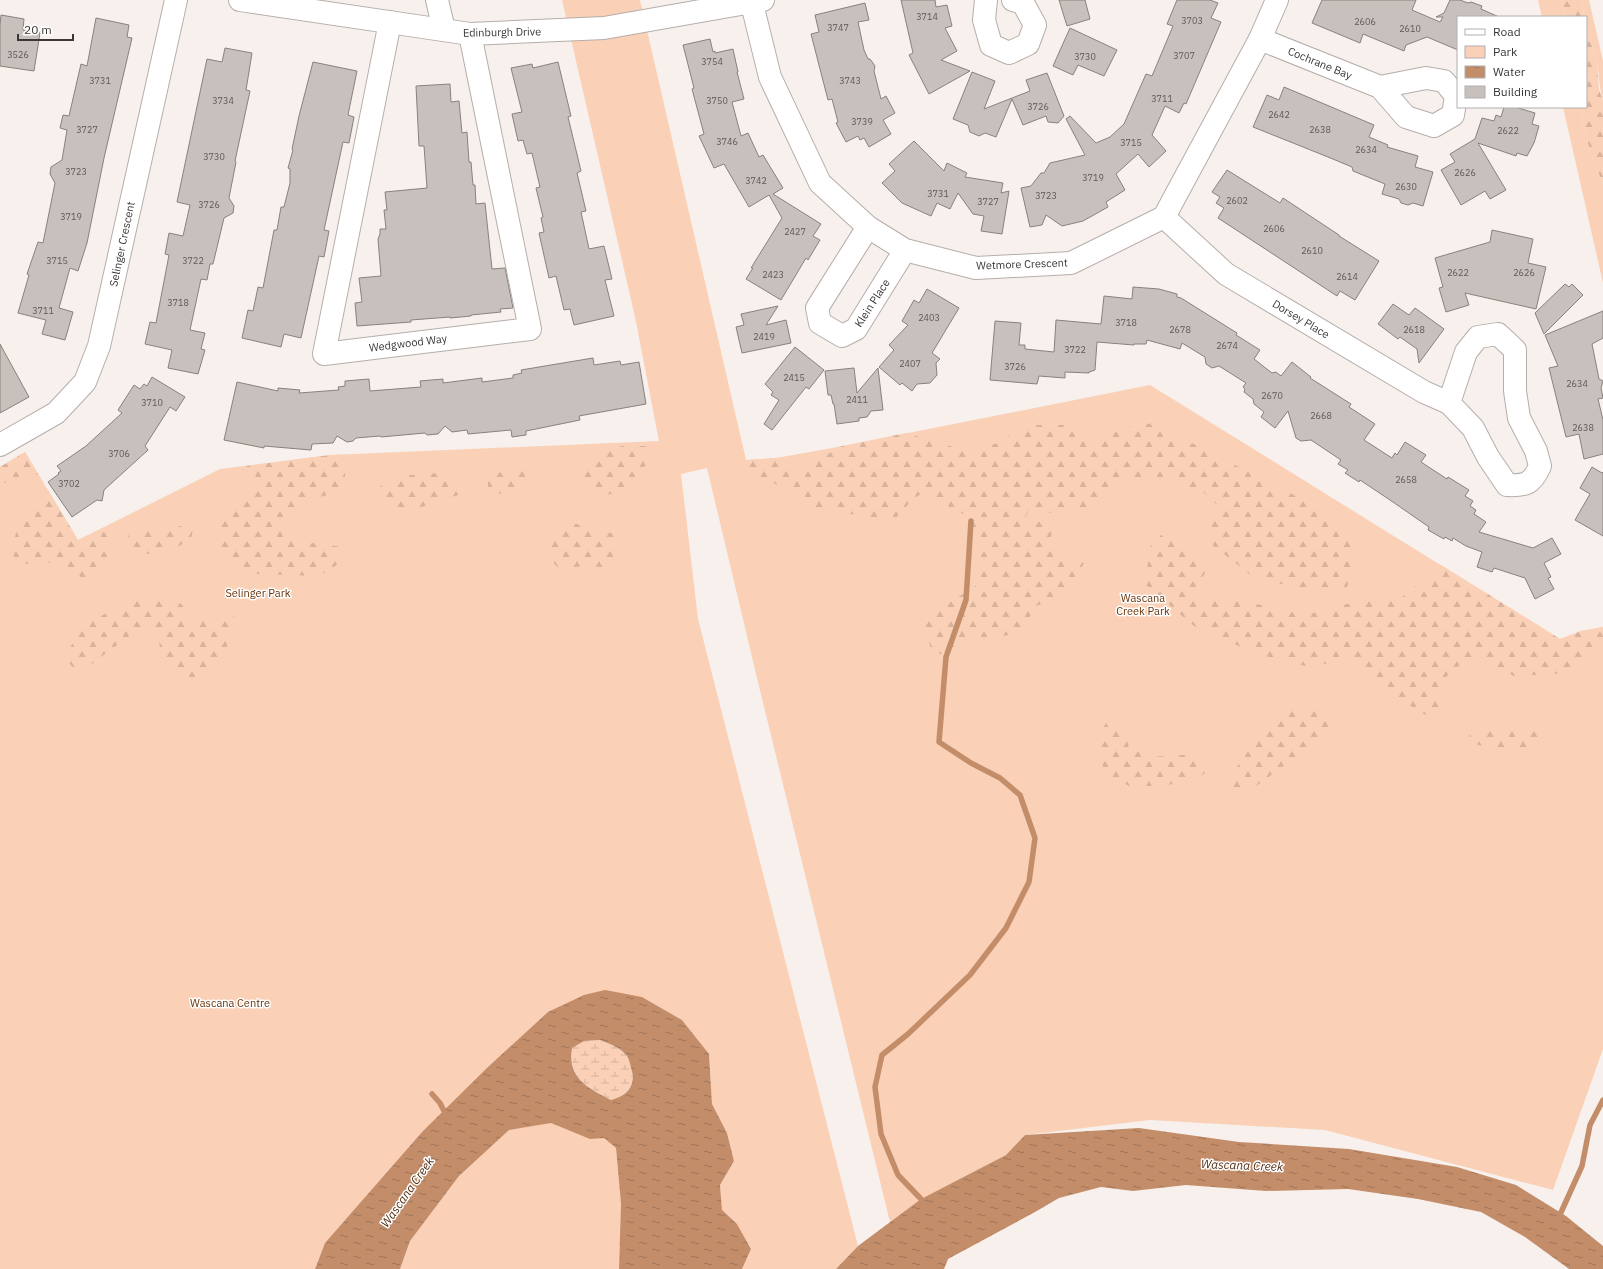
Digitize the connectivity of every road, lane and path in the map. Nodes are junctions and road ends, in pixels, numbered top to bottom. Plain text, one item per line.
1 (176, 0) edge
2 (240, 0) edge
3 (437, 0) edge
4 (986, 0) edge
5 (1013, 0) edge
6 (1277, 0) edge
7 (755, 1) edge
8 (390, 22) junction
9 (444, 30) junction
10 (470, 34) junction
11 (1260, 39) junction
12 (1380, 88) dead end
13 (1164, 217) junction
14 (868, 227) junction
15 (905, 250) junction
16 (1449, 403) junction
17 (0, 445) edge

1 - 17 street, Selinger Crescent
2 - 8 street, Edinburgh Drive
3 - 9 street
4 - 5 street
6 - 11 street
7 - 10 street, Edinburgh Drive
7 - 14 street, Wetmore Crescent
8 - 9 street, Edinburgh Drive
8 - 10 street, Wedgwood Way
9 - 10 street, Edinburgh Drive
11 - 12 street, Cochrane Bay
11 - 13 street
13 - 15 street, Wetmore Crescent
13 - 16 street, Dorsey Place
14 - 15 street, Wetmore Crescent
14 - 15 street, Klein Place
16 - 16 street, Dorsey Place

